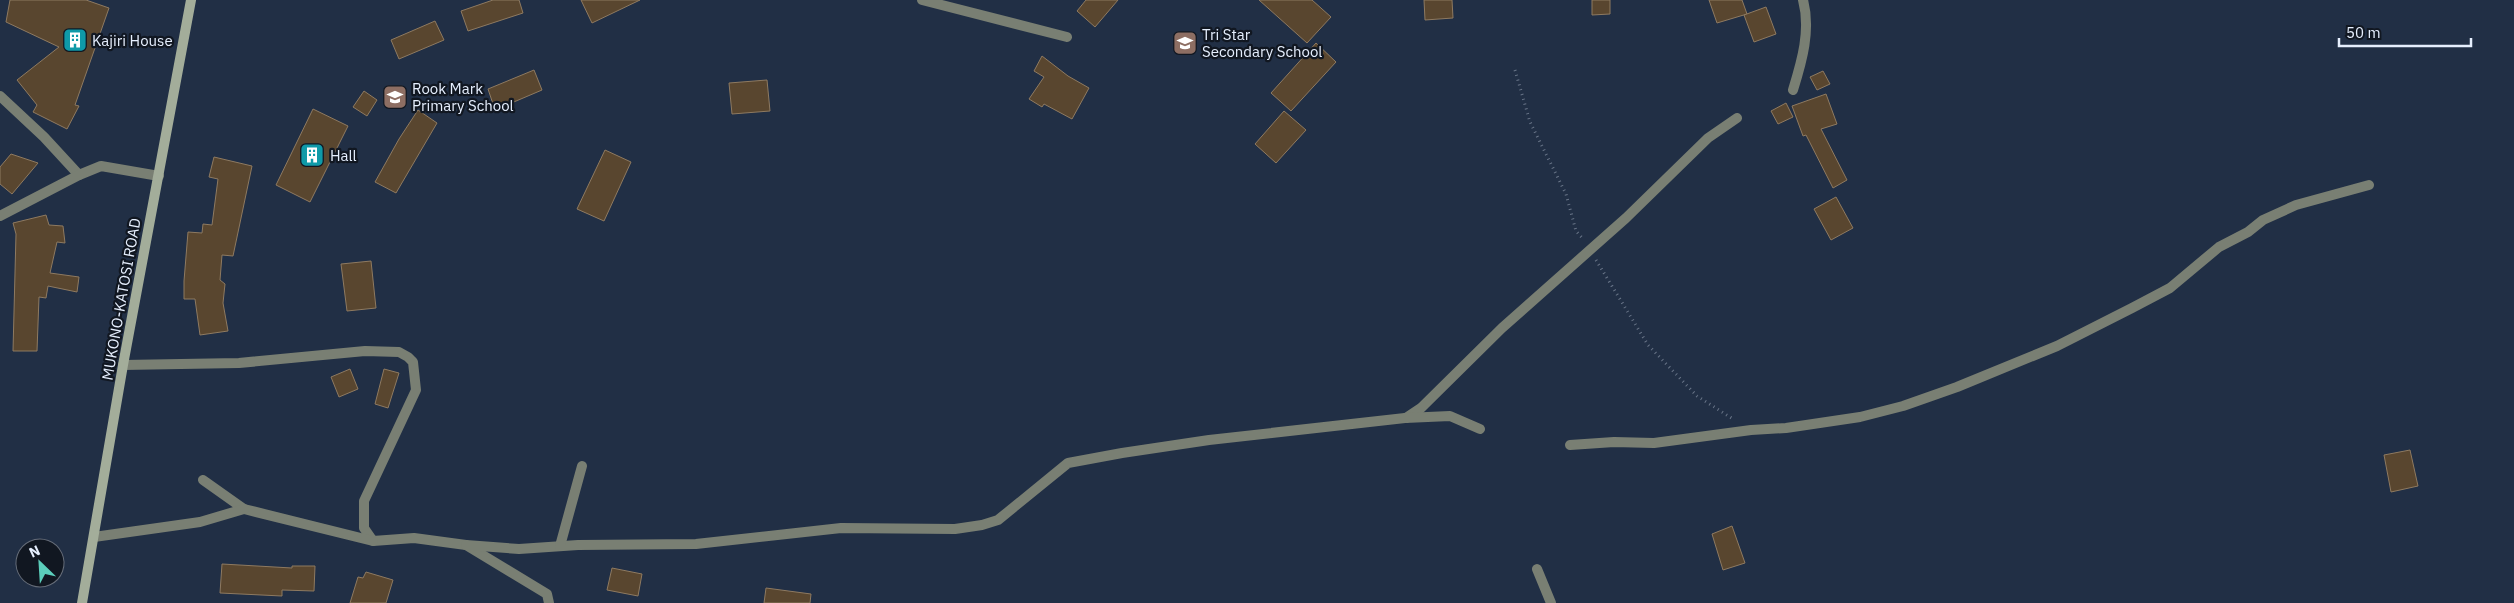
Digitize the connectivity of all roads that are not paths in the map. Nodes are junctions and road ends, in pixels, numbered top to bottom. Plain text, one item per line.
1 (191, 0) edge
2 (922, 0) edge
3 (1803, 0) edge
4 (1067, 37) dead end
5 (1793, 90) dead end
6 (0, 96) edge
7 (1737, 118) dead end
8 (79, 175) junction
9 (159, 176) junction
10 (2369, 185) dead end
11 (0, 216) edge
12 (122, 365) junction
13 (1405, 418) junction
14 (1480, 429) dead end
15 (1570, 445) dead end
16 (582, 466) dead end
17 (203, 480) dead end
18 (244, 509) junction
19 (94, 537) junction
20 (373, 541) junction
21 (466, 545) junction
22 (560, 546) junction
23 (1537, 569) dead end
24 (82, 603) edge
25 (549, 603) edge
26 (1551, 603) edge

1 - 9 main road, MUKONO-KATOSI ROAD
2 - 4 street
3 - 5 street
6 - 8 street
7 - 13 street
8 - 9 street
8 - 11 street
9 - 12 main road, MUKONO-KATOSI ROAD
10 - 15 street
12 - 19 main road, MUKONO-KATOSI ROAD
12 - 20 street
13 - 14 street
13 - 22 street
16 - 22 street
17 - 18 street
18 - 19 street
18 - 20 street
19 - 24 main road, MUKONO-KATOSI ROAD
20 - 21 street
21 - 22 street
21 - 25 street
23 - 26 street

